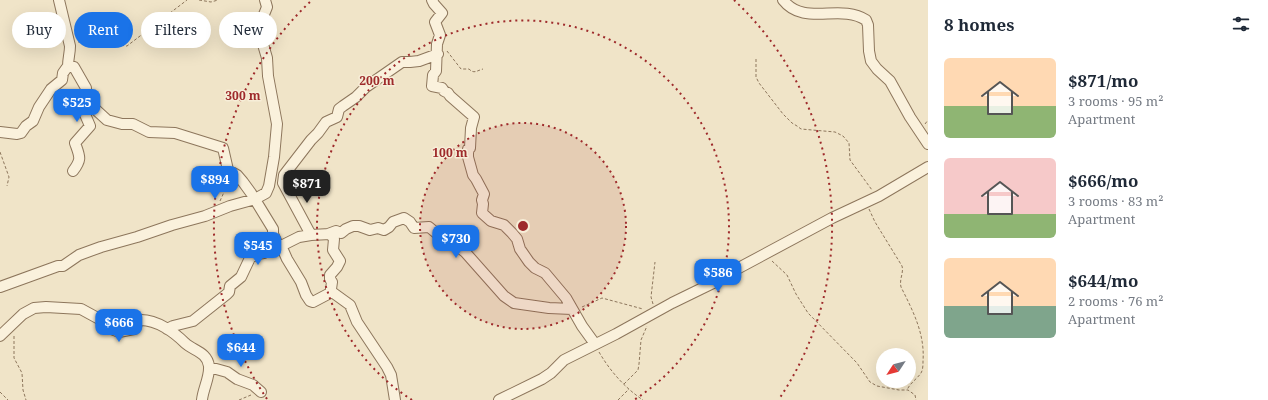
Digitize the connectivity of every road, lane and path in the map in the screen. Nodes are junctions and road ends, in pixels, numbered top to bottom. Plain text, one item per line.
1 (59, 0) edge
2 (187, 0) edge
3 (199, 0) edge
4 (218, 0) edge
5 (266, 0) edge
6 (432, 0) edge
7 (783, 0) edge
8 (69, 43) junction
9 (438, 51) junction
10 (756, 59) dead end
11 (68, 66) junction
12 (483, 69) dead end
13 (85, 107) junction
14 (0, 132) edge
15 (928, 144) edge
16 (0, 152) edge
17 (928, 167) edge
18 (228, 170) junction
19 (73, 171) dead end
20 (7, 186) dead end
21 (878, 197) junction
22 (255, 199) junction
23 (868, 202) junction
24 (218, 212) junction
25 (328, 234) junction
26 (311, 235) junction
27 (279, 247) junction
28 (766, 254) junction
29 (655, 262) dead end
30 (0, 287) edge
31 (332, 292) junction
32 (572, 309) junction
33 (657, 311) junction
34 (167, 329) junction
35 (15, 332) dead end
36 (0, 336) edge
37 (595, 344) junction
38 (209, 367) junction
39 (624, 384) junction
40 (629, 389) junction
41 (907, 390) junction
42 (0, 392) edge
43 (261, 392) joint
44 (8, 400) edge
45 (26, 400) edge
46 (202, 400) edge
47 (239, 400) edge
48 (395, 400) edge
49 (499, 400) edge
50 (618, 400) edge
51 (643, 400) edge
52 (916, 400) edge

1 - 8 street
2 - 8 path
3 - 4 path
5 - 22 street
6 - 9 street
7 - 15 street
8 - 11 street
9 - 12 path
9 - 26 street
9 - 32 street
10 - 21 path
11 - 13 street
11 - 14 street
13 - 18 street
13 - 19 street
16 - 20 path
17 - 21 street
18 - 22 street
18 - 24 path
21 - 23 street
22 - 24 street
22 - 27 street
23 - 28 street
23 - 41 path
24 - 30 street
25 - 26 street
25 - 31 street
25 - 32 street
26 - 27 street
27 - 31 street
27 - 34 street
28 - 33 street
28 - 41 path
29 - 33 path
31 - 48 street
32 - 33 path
32 - 37 street
33 - 37 street
33 - 39 path
34 - 36 street
34 - 38 street
35 - 45 path
37 - 39 path
37 - 49 street
38 - 43 street
38 - 46 street
39 - 40 path
40 - 50 path
40 - 51 path
41 - 52 path
42 - 44 path
43 - 47 path

